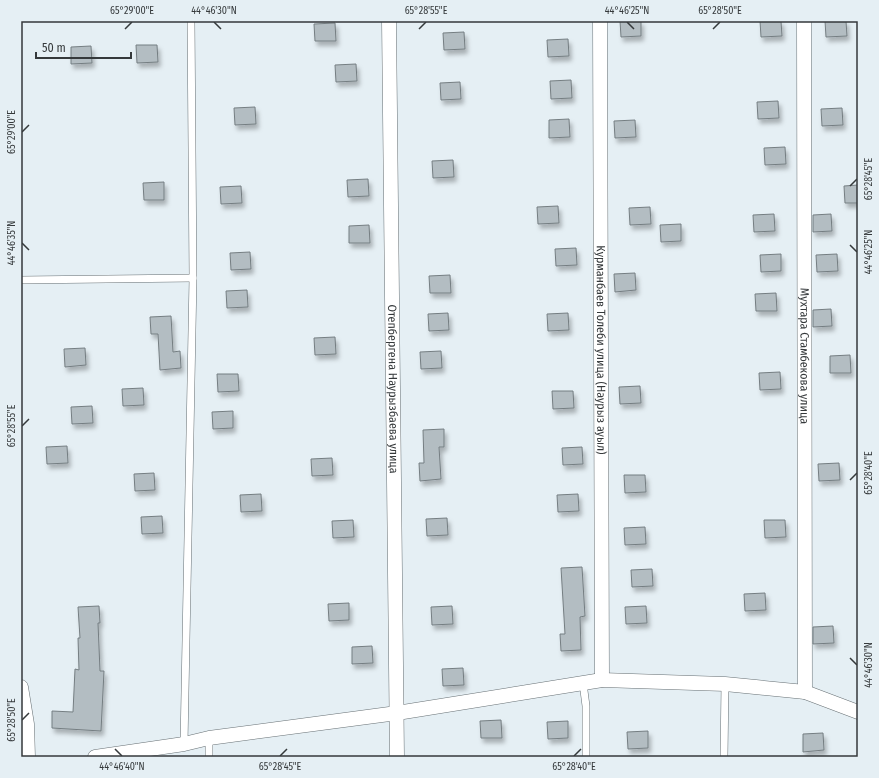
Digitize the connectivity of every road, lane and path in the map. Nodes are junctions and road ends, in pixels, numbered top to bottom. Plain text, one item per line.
1 (190, 21) edge
2 (389, 21) edge
3 (600, 21) edge
4 (804, 21) edge
5 (193, 278) junction
6 (21, 280) edge
7 (602, 680) junction
8 (583, 683) junction
9 (725, 684) junction
10 (21, 687) edge
11 (805, 692) junction
12 (858, 712) edge
13 (397, 713) junction
14 (24, 724) edge
15 (209, 738) junction
16 (184, 744) junction
17 (28, 757) edge
18 (95, 757) edge
19 (209, 757) edge
20 (397, 757) edge
21 (586, 757) edge
22 (724, 757) edge

1 - 5 lane
2 - 13 street, Отепбергена Наурызбаева улица
3 - 7 street, Курманбаев Толеби улица (Наурыз ауыл)
4 - 11 street, Мухтара Стамбекова улица
5 - 6 lane
5 - 16 lane
7 - 8 street
7 - 9 street
8 - 13 street
8 - 21 lane
9 - 11 street
9 - 22 lane
10 - 14 street
11 - 12 street
13 - 15 street
13 - 20 street, Отепбергена Наурызбаева улица
14 - 17 street
15 - 16 street
15 - 19 lane
16 - 18 street

